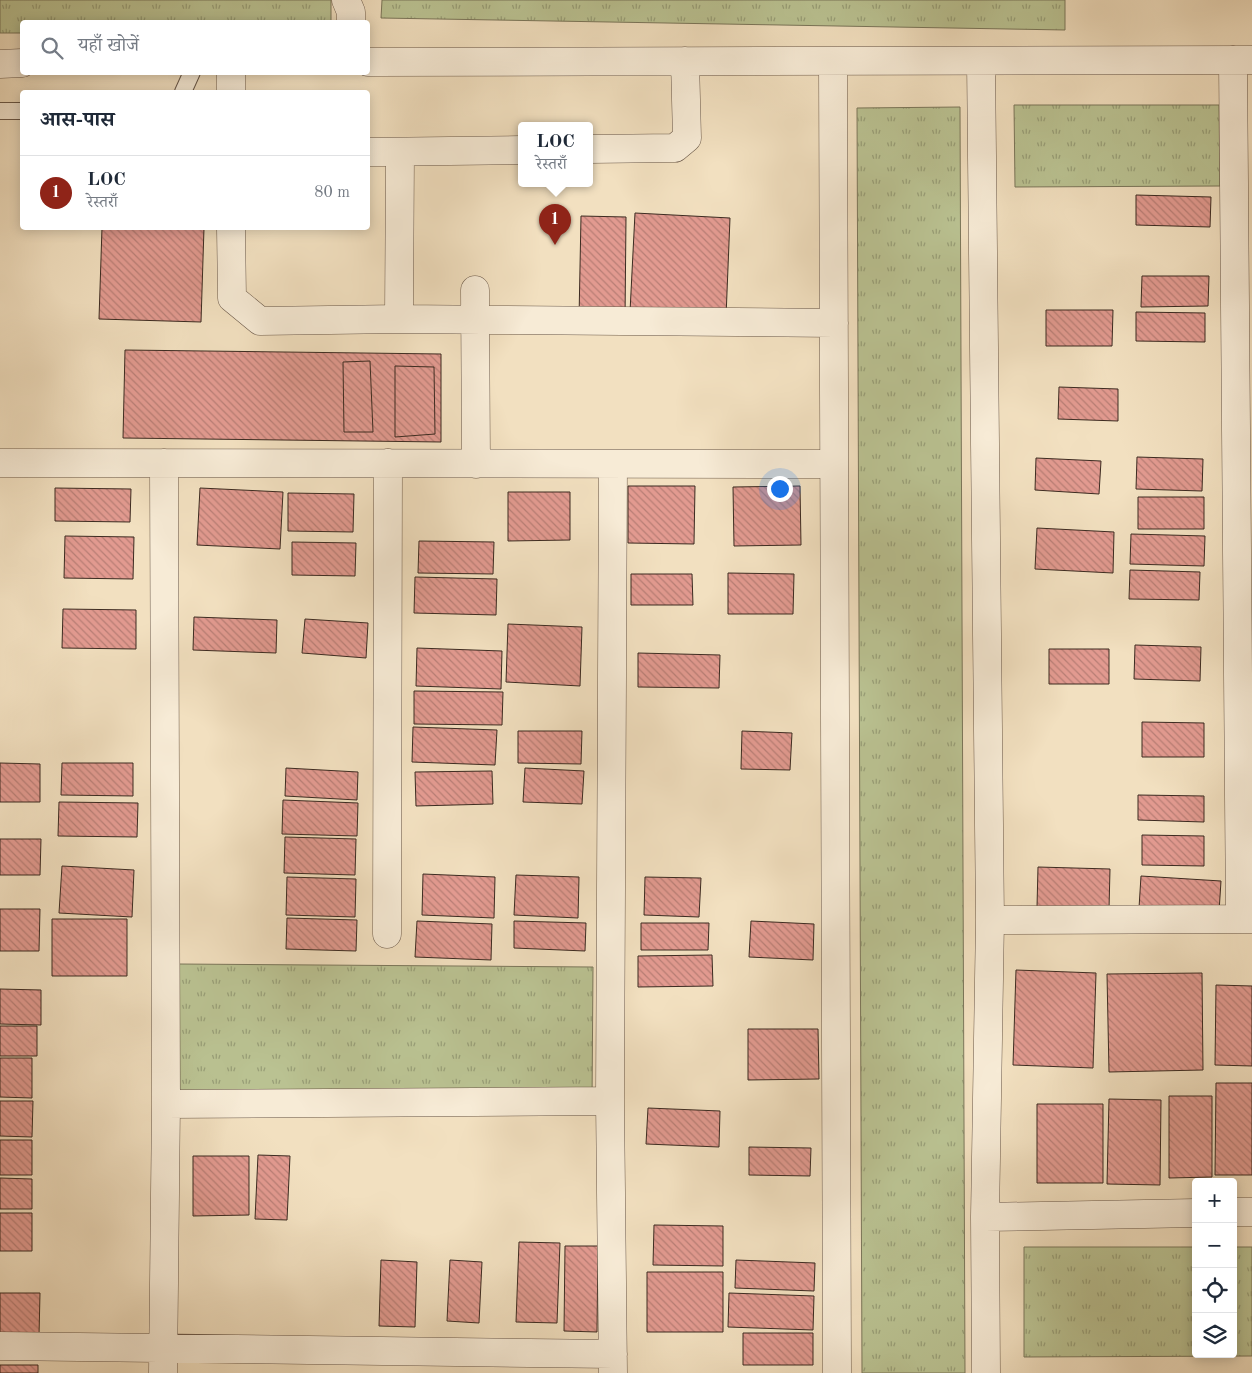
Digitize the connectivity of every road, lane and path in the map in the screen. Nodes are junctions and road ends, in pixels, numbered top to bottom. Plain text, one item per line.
1 (1243, 60) edge
2 (685, 61) junction
3 (833, 61) junction
4 (981, 61) junction
5 (370, 62) edge
6 (0, 64) edge
7 (20, 64) edge
8 (191, 75) edge
9 (231, 75) edge
10 (184, 90) edge
11 (231, 90) edge
12 (0, 111) edge
13 (20, 111) edge
14 (593, 149) edge
15 (518, 150) edge
16 (370, 152) edge
17 (400, 152) junction
18 (231, 230) edge
19 (475, 290) dead end
20 (1244, 316) edge
21 (399, 319) junction
22 (475, 319) junction
23 (834, 323) junction
24 (0, 463) edge
25 (164, 463) junction
26 (388, 463) junction
27 (476, 464) junction
28 (613, 464) junction
29 (834, 464) junction
30 (1246, 919) edge
31 (990, 920) junction
32 (387, 934) dead end
33 (610, 1101) junction
34 (166, 1104) junction
35 (1237, 1212) edge
36 (1252, 1212) edge
37 (1192, 1213) edge
38 (985, 1217) junction
39 (0, 1346) edge
40 (163, 1361) edge
41 (613, 1363) edge
42 (836, 1373) edge
43 (986, 1373) edge

1 - 4 street
1 - 20 street
2 - 3 street
2 - 5 street
2 - 14 street
3 - 4 street
3 - 23 street
4 - 31 street
6 - 7 street
8 - 10 lane
9 - 11 street
12 - 13 lane
15 - 17 street
16 - 17 street
17 - 21 street
18 - 21 street
19 - 22 street
20 - 30 street
21 - 22 street
22 - 23 street
22 - 27 street
23 - 29 street
24 - 25 street
25 - 26 street
25 - 34 street
26 - 27 street
26 - 32 street
27 - 28 street
28 - 29 street
28 - 33 street
29 - 42 street
30 - 31 street
31 - 38 street
33 - 34 street
33 - 41 street
34 - 40 street
35 - 36 street
37 - 38 street
38 - 43 street
39 - 40 street
40 - 41 street

